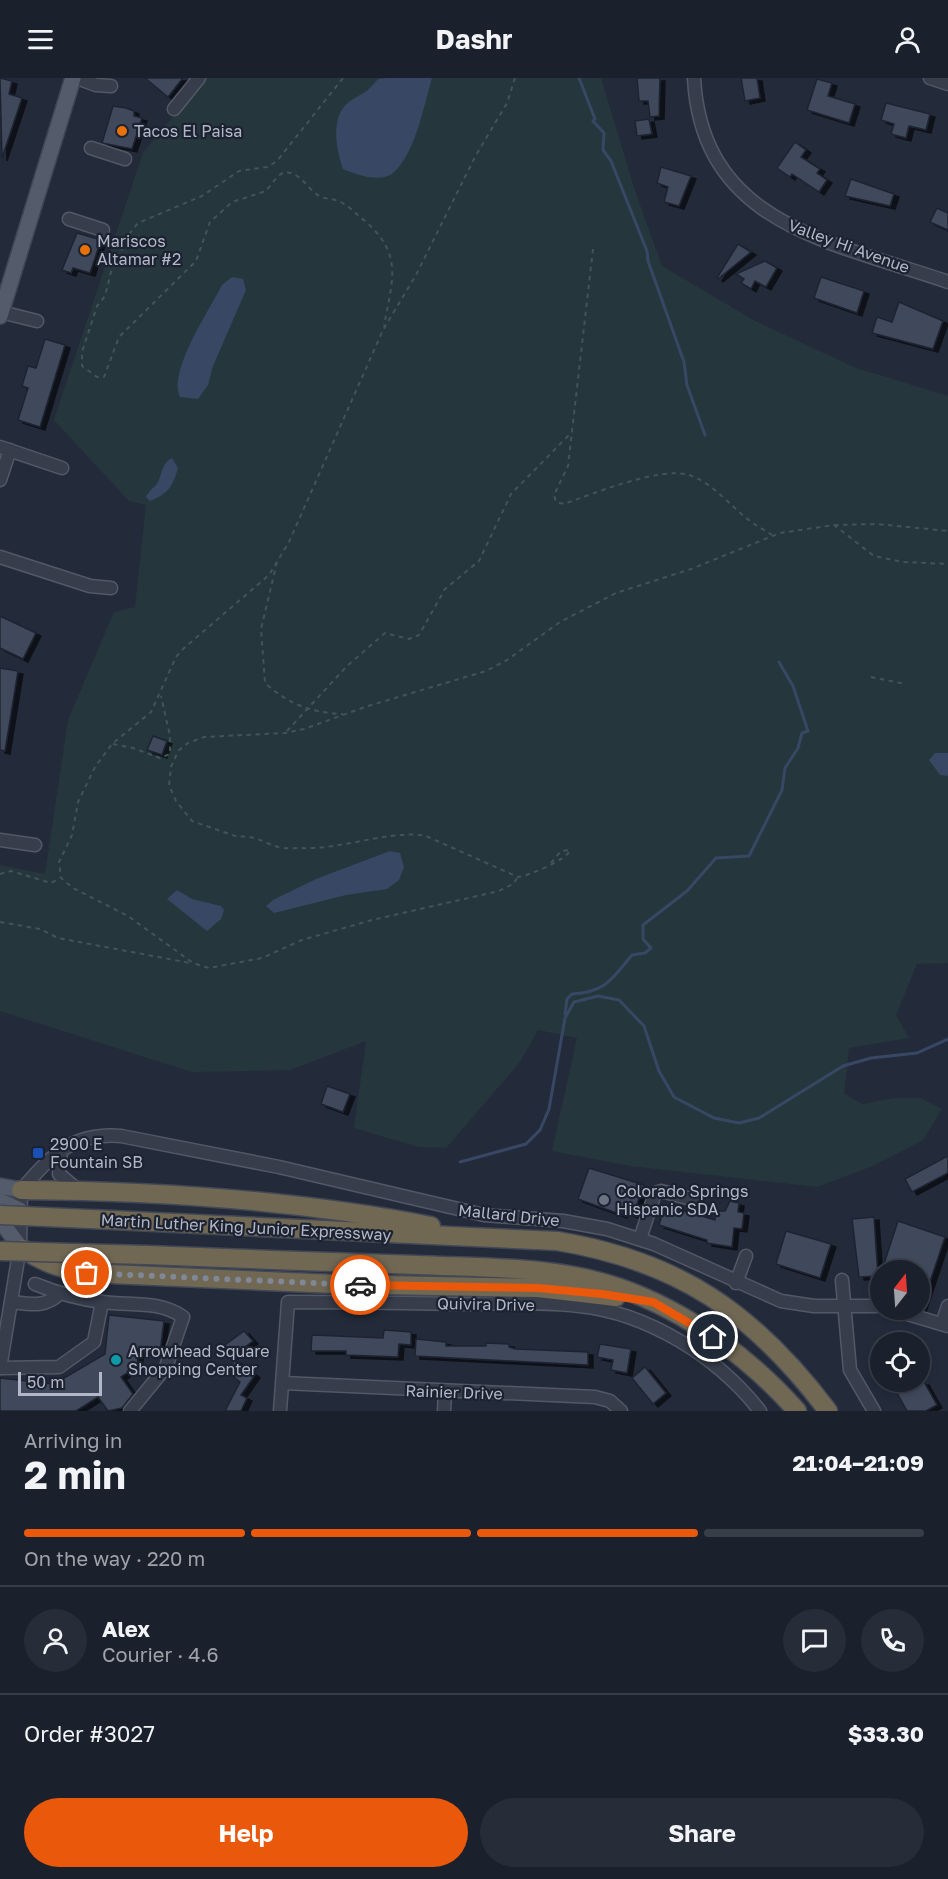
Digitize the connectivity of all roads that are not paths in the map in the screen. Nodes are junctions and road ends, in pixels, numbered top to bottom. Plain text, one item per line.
1 (75, 78) edge
2 (199, 78) edge
3 (694, 78) edge
4 (930, 78) edge
5 (948, 84) edge
6 (111, 86) dead end
7 (174, 109) dead end
8 (91, 148) dead end
9 (125, 159) dead end
10 (69, 219) dead end
11 (103, 230) dead end
12 (948, 282) edge
13 (1, 314) edge
14 (37, 321) dead end
15 (5, 448) edge
16 (62, 468) dead end
17 (0, 480) edge
18 (0, 557) edge
19 (111, 588) dead end
20 (0, 840) edge
21 (35, 845) dead end
22 (61, 1150) junction
23 (0, 1186) edge
24 (21, 1190) junction
25 (78, 1190) junction
26 (695, 1200) dead end
27 (0, 1201) edge
28 (20, 1210) junction
29 (0, 1215) edge
30 (0, 1220) edge
31 (491, 1238) junction
32 (640, 1239) junction
33 (20, 1247) junction
34 (0, 1251) edge
35 (746, 1256) dead end
36 (842, 1280) dead end
37 (736, 1283) junction
38 (35, 1284) dead end
39 (59, 1294) junction
40 (11, 1302) junction
41 (102, 1302) junction
42 (653, 1302) junction
43 (845, 1305) junction
44 (870, 1306) edge
45 (948, 1306) edge
46 (928, 1320) edge
47 (945, 1325) edge
48 (1, 1368) edge
49 (283, 1383) junction
50 (445, 1392) junction
51 (130, 1411) edge
52 (280, 1411) edge
53 (444, 1411) edge
54 (621, 1411) edge
55 (760, 1411) edge
56 (797, 1411) edge
57 (828, 1411) edge
58 (874, 1411) edge

1 - 6 street
1 - 13 main road
2 - 7 street
3 - 12 street, Valley Hi Avenue
4 - 5 street
8 - 9 street
10 - 11 street
13 - 14 street
15 - 16 street
15 - 17 street
18 - 19 street
20 - 21 street
22 - 24 street, Mallard Drive
22 - 25 street
22 - 32 street, Mallard Drive
23 - 24 main road
24 - 25 highway
24 - 28 street
25 - 31 highway
26 - 32 street
27 - 28 main road
28 - 33 street
29 - 31 highway, Martin Luther King Junior Expressway, bridge
30 - 33 main road
31 - 57 highway
32 - 37 street, Mallard Drive
33 - 40 street
33 - 42 highway
34 - 42 highway, Martin Luther King Junior Expressway, bridge
35 - 37 street
36 - 43 street
37 - 43 street, Mallard Drive
38 - 39 street
39 - 40 street
39 - 41 street
40 - 48 street
41 - 48 street
41 - 51 street
42 - 56 highway
43 - 44 street, Mallard Drive
43 - 58 street
45 - 47 street
46 - 47 street
49 - 50 street, Rainier Drive
49 - 52 street, Quivira Drive
49 - 55 street, Quivira Drive
50 - 53 street
50 - 54 street, Rainier Drive

